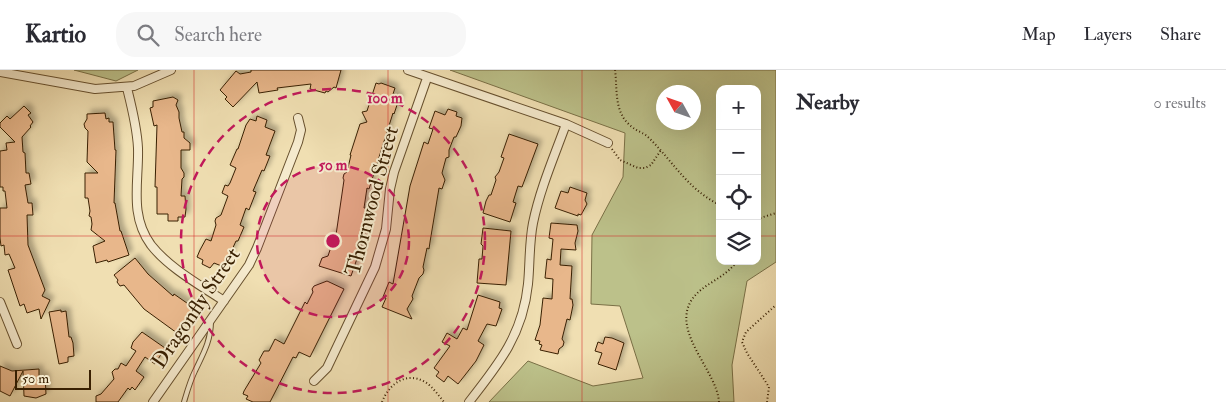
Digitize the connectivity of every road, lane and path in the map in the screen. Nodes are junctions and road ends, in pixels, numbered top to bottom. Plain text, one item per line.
1 (172, 70) edge
2 (408, 70) edge
3 (615, 70) edge
4 (0, 72) edge
5 (427, 78) junction
6 (126, 88) junction
7 (298, 118) dead end
8 (566, 124) junction
9 (608, 143) joint
10 (661, 150) junction
11 (716, 202) edge
12 (776, 212) edge
13 (761, 218) edge
14 (733, 265) edge
15 (224, 301) junction
16 (0, 302) edge
17 (776, 305) edge
18 (211, 319) junction
19 (17, 344) dead end
20 (314, 381) dead end
21 (153, 402) edge
22 (184, 402) edge
23 (382, 402) edge
24 (444, 402) edge
25 (469, 402) edge
26 (719, 402) edge
27 (767, 402) edge

1 - 6 street
2 - 5 street
3 - 10 path
4 - 6 street
5 - 8 street
5 - 20 street, Thornwood Street
6 - 15 street
7 - 15 street, Dragonfly Street
8 - 9 street
8 - 25 street
9 - 10 path
10 - 11 path
12 - 13 path
14 - 26 path
15 - 18 street, Dragonfly Street
16 - 19 street
17 - 27 path
18 - 21 street, Dragonfly Street
18 - 22 lane
23 - 24 path

